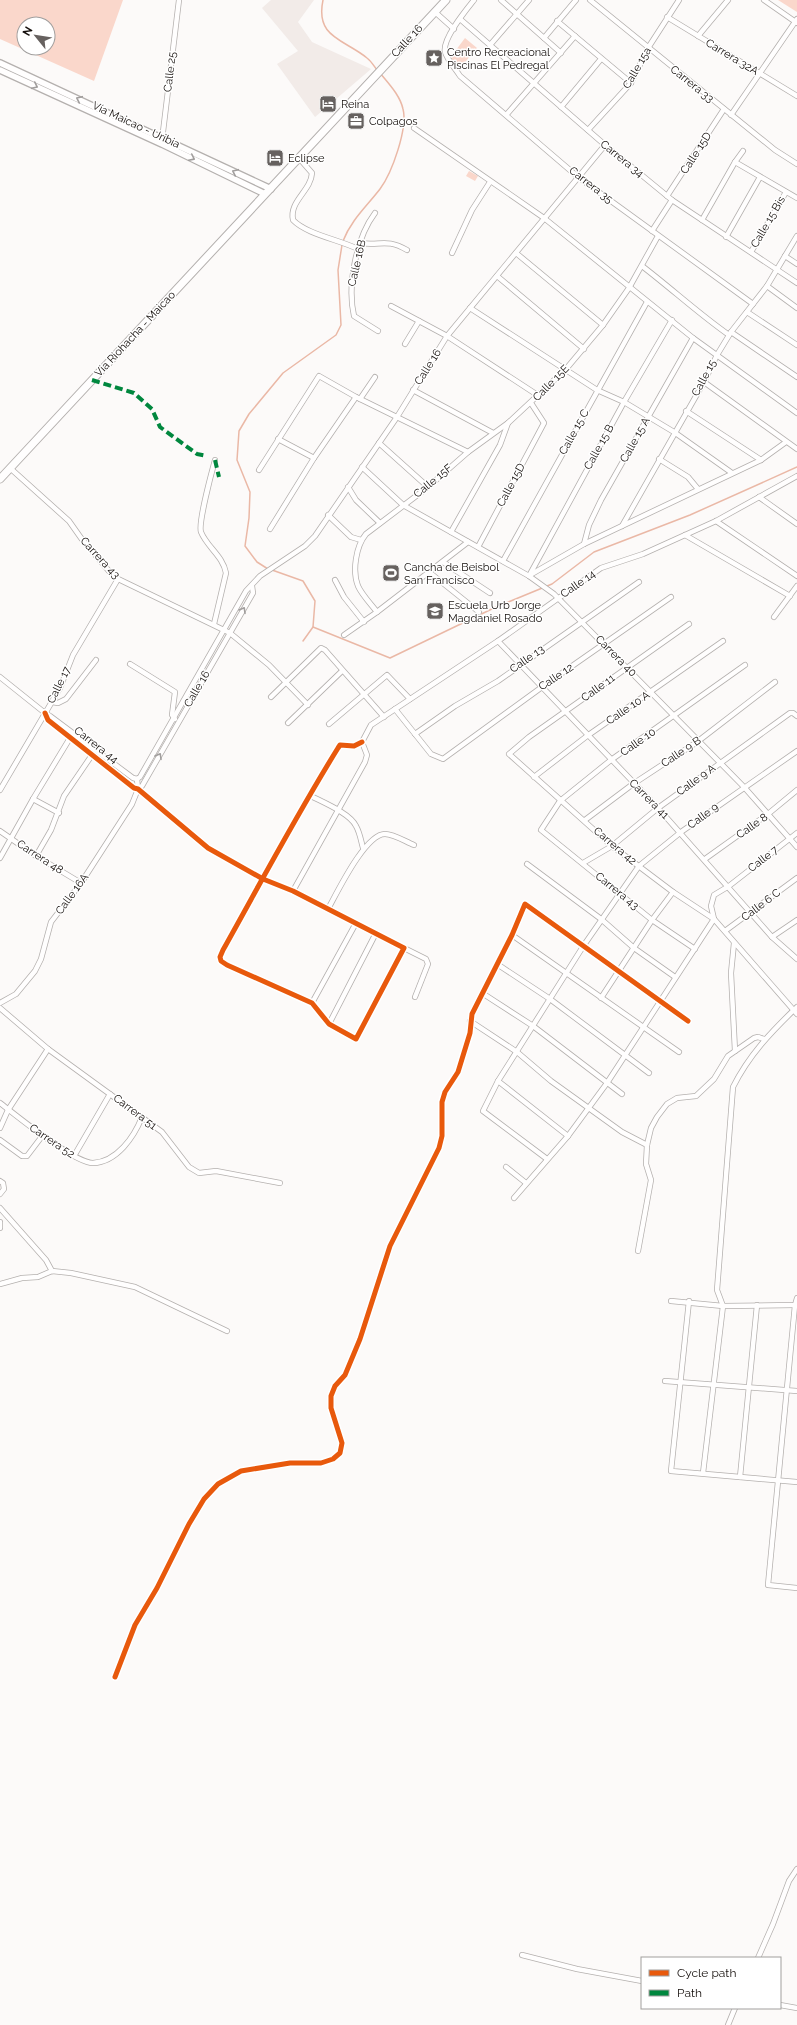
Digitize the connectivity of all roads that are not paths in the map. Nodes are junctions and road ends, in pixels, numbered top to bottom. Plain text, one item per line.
1 (446, 0) edge
2 (474, 0) edge
3 (501, 0) edge
4 (529, 0) edge
5 (576, 0) edge
6 (590, 0) edge
7 (678, 0) edge
8 (728, 0) edge
9 (178, 1) edge
10 (766, 1) edge
11 (435, 12) junction
12 (517, 14) junction
13 (667, 17) junction
14 (460, 18) junction
15 (558, 21) junction
16 (796, 21) edge
17 (454, 29) junction
18 (575, 36) junction
19 (698, 36) junction
20 (544, 38) junction
21 (490, 45) junction
22 (648, 48) junction
23 (561, 53) junction
24 (601, 58) junction
25 (0, 63) edge
26 (0, 70) edge
27 (759, 73) junction
28 (631, 83) junction
29 (533, 84) junction
30 (797, 96) edge
31 (560, 107) junction
32 (724, 109) junction
33 (507, 114) junction
34 (731, 115) junction
35 (414, 128) dead end
36 (588, 130) junction
37 (163, 137) junction
38 (162, 144) junction
39 (605, 146) junction
40 (743, 151) dead end
41 (299, 158) junction
42 (735, 162) junction
43 (797, 164) edge
44 (578, 177) junction
45 (760, 177) junction
46 (490, 182) junction
47 (271, 188) junction
48 (786, 192) junction
49 (265, 194) junction
50 (670, 198) junction
51 (797, 198) edge
52 (375, 213) dead end
53 (544, 218) junction
54 (702, 220) junction
55 (652, 231) junction
56 (658, 236) junction
57 (797, 236) edge
58 (726, 237) junction
59 (360, 243) junction
60 (358, 249) junction
61 (407, 250) dead end
62 (751, 252) junction
63 (452, 253) dead end
64 (516, 253) junction
65 (785, 256) junction
66 (797, 264) edge
67 (642, 266) junction
68 (777, 269) junction
69 (497, 276) junction
70 (797, 283) edge
71 (766, 286) junction
72 (629, 288) junction
73 (647, 302) junction
74 (753, 304) junction
75 (391, 306) dead end
76 (470, 308) junction
77 (797, 308) edge
78 (747, 312) junction
79 (672, 320) junction
80 (419, 322) junction
81 (603, 325) junction
82 (378, 330) dead end
83 (730, 334) junction
84 (447, 336) junction
85 (693, 338) junction
86 (406, 344) dead end
87 (797, 345) edge
88 (584, 349) junction
89 (717, 355) junction
90 (566, 369) junction
91 (375, 377) dead end
92 (797, 378) edge
93 (704, 382) junction
94 (413, 390) junction
95 (597, 390) junction
96 (539, 396) junction
97 (358, 398) junction
98 (624, 402) junction
99 (531, 403) junction
100 (686, 411) junction
101 (797, 413) edge
102 (397, 416) junction
103 (648, 416) junction
104 (508, 423) junction
105 (674, 432) junction
106 (493, 433) junction
107 (278, 439) junction
108 (786, 442) junction
109 (379, 443) junction
110 (797, 449) edge
111 (468, 452) junction
112 (314, 458) junction
113 (659, 459) junction
114 (215, 460) dead end
115 (761, 460) junction
116 (362, 467) junction
117 (10, 468) junction
118 (259, 470) dead end
119 (732, 473) junction
120 (797, 476) edge
121 (0, 479) edge
122 (348, 487) junction
123 (428, 487) junction
124 (698, 489) junction
125 (759, 497) junction
126 (403, 505) junction
127 (328, 515) junction
128 (716, 521) junction
129 (380, 523) junction
130 (797, 524) edge
131 (622, 526) junction
132 (270, 529) dead end
133 (451, 532) junction
134 (685, 535) junction
135 (361, 540) junction
136 (468, 542) junction
137 (584, 544) junction
138 (478, 547) junction
139 (503, 561) junction
140 (443, 562) junction
141 (429, 572) junction
142 (529, 576) junction
143 (797, 576) edge
144 (118, 579) junction
145 (336, 580) dead end
146 (639, 582) dead end
147 (252, 586) junction
148 (797, 586) edge
149 (490, 593) dead end
150 (790, 596) junction
151 (671, 597) dead end
152 (558, 598) junction
153 (377, 612) junction
154 (479, 612) dead end
155 (774, 617) dead end
156 (582, 621) junction
157 (364, 622) junction
158 (214, 624) junction
159 (689, 624) dead end
160 (225, 630) junction
161 (230, 633) junction
162 (344, 635) dead end
163 (498, 641) junction
164 (723, 641) dead end
165 (603, 644) junction
166 (96, 660) dead end
167 (130, 664) dead end
168 (519, 664) junction
169 (745, 665) dead end
170 (627, 667) junction
171 (342, 671) junction
172 (0, 677) edge
173 (286, 682) junction
174 (776, 682) dead end
175 (542, 687) junction
176 (651, 693) junction
177 (364, 695) junction
178 (271, 697) dead end
179 (410, 699) junction
180 (52, 702) junction
181 (308, 705) junction
182 (395, 709) junction
183 (564, 712) junction
184 (44, 713) junction
185 (797, 716) edge
186 (384, 717) junction
187 (674, 717) junction
188 (176, 720) junction
189 (288, 724) dead end
190 (329, 724) dead end
191 (415, 734) junction
192 (587, 736) junction
193 (70, 738) junction
194 (362, 742) junction
195 (698, 742) junction
196 (797, 751) edge
197 (509, 754) joint
198 (92, 755) junction
199 (611, 760) junction
200 (719, 763) junction
201 (534, 777) junction
202 (137, 779) junction
203 (633, 784) junction
204 (744, 787) junction
205 (138, 789) junction
206 (0, 790) edge
207 (797, 790) edge
208 (309, 795) junction
209 (33, 799) junction
210 (560, 801) junction
211 (658, 808) junction
212 (338, 810) junction
213 (59, 813) junction
214 (768, 814) junction
215 (585, 820) junction
216 (541, 830) joint
217 (0, 831) edge
218 (681, 832) junction
219 (797, 832) edge
220 (11, 838) junction
221 (789, 838) junction
222 (414, 845) dead end
223 (612, 846) junction
224 (797, 847) edge
225 (363, 848) junction
226 (36, 856) junction
227 (0, 858) edge
228 (705, 859) junction
229 (583, 863) junction
230 (527, 864) dead end
231 (639, 866) junction
232 (797, 878) edge
233 (263, 879) junction
234 (81, 883) junction
235 (729, 886) junction
236 (293, 891) junction
237 (673, 892) junction
238 (619, 893) junction
239 (328, 909) junction
240 (752, 912) junction
241 (601, 919) junction
242 (714, 919) junction
243 (652, 920) junction
244 (797, 920) edge
245 (356, 923) junction
246 (725, 931) junction
247 (376, 933) junction
248 (512, 935) junction
249 (772, 937) junction
250 (734, 943) junction
251 (584, 946) junction
252 (404, 948) junction
253 (634, 948) junction
254 (695, 949) junction
255 (797, 959) edge
256 (497, 964) junction
257 (618, 971) junction
258 (566, 973) junction
259 (675, 977) junction
260 (482, 993) junction
261 (415, 997) dead end
262 (601, 998) junction
263 (550, 999) junction
264 (660, 1002) junction
265 (0, 1003) edge
266 (312, 1003) junction
267 (0, 1008) edge
268 (796, 1011) edge
269 (470, 1021) junction
270 (688, 1021) dead end
271 (328, 1024) junction
272 (533, 1026) junction
273 (644, 1028) junction
274 (764, 1039) junction
275 (48, 1049) junction
276 (735, 1051) junction
277 (517, 1052) junction
278 (679, 1052) dead end
279 (626, 1057) junction
280 (648, 1073) dead end
281 (498, 1081) junction
282 (607, 1083) junction
283 (110, 1094) junction
284 (622, 1094) dead end
285 (0, 1103) edge
286 (589, 1109) junction
287 (8, 1110) junction
288 (142, 1117) junction
289 (0, 1128) edge
290 (43, 1135) junction
291 (568, 1136) junction
292 (0, 1140) edge
293 (647, 1145) junction
294 (74, 1156) junction
295 (547, 1159) junction
296 (506, 1167) dead end
297 (0, 1181) edge
298 (280, 1183) dead end
299 (526, 1183) junction
300 (0, 1194) edge
301 (514, 1198) dead end
302 (0, 1208) edge
303 (0, 1222) edge
304 (0, 1228) edge
305 (638, 1251) dead end
306 (52, 1271) junction
307 (0, 1284) edge
308 (797, 1298) edge
309 (671, 1301) dead end
310 (690, 1301) junction
311 (795, 1305) junction
312 (724, 1306) junction
313 (757, 1306) junction
314 (226, 1331) dead end
315 (665, 1381) dead end
316 (680, 1382) junction
317 (714, 1384) junction
318 (749, 1387) junction
319 (787, 1390) junction
320 (797, 1391) edge
321 (704, 1474) junction
322 (740, 1477) junction
323 (778, 1480) junction
324 (797, 1482) edge
325 (797, 1588) edge
326 (115, 1677) dead end
327 (797, 1869) edge
328 (522, 1955) dead end
329 (758, 1957) edge
330 (641, 1981) edge
331 (781, 2005) edge
332 (797, 2008) edge
333 (735, 2009) edge
334 (728, 2025) edge

1 - 11 highway, Calle 16
2 - 14 street
3 - 12 street
4 - 12 street
5 - 15 street
6 - 22 street, Carrera 33
7 - 13 street, Calle 15a
8 - 19 street
9 - 37 street, Calle 25
10 - 16 street
11 - 17 street
11 - 41 highway, Calle 16
12 - 20 street
12 - 21 street
13 - 19 street, Carrera 32A
13 - 22 street, Calle 15a
14 - 17 street
14 - 21 street, Carrera 34
15 - 18 street
15 - 20 street
16 - 27 street
17 - 33 street, Carrera 35
18 - 23 street
18 - 24 street
19 - 27 street, Carrera 32A
20 - 23 street
21 - 29 street, Carrera 34
22 - 28 street, Calle 15a
22 - 32 street, Carrera 33
23 - 29 street
24 - 28 street
24 - 31 street
37 -> 25 street, Vía Maicao - Uribia
26 -> 38 street, Vía Maicao - Uribia
27 - 30 street, Carrera 32A
27 - 34 street
28 - 36 street, Calle 15a
29 - 31 street, Carrera 34
29 - 33 street
31 - 36 street, Carrera 34
32 - 34 street, Carrera 33
32 - 50 street, Calle 15D
33 - 44 street, Carrera 35
34 - 43 street, Carrera 33
35 - 46 street
36 - 39 street, Carrera 34
37 - 38 street, Calle 25
47 -> 37 street, Vía Maicao - Uribia
38 -> 49 street, Vía Maicao - Uribia
39 - 44 street, Calle 16
39 - 50 street, Carrera 34
40 - 42 street
41 - 47 highway, Calle 16
41 - 60 street
42 - 45 street
42 - 54 street
44 - 53 street, Calle 16
44 - 55 street, Carrera 35
45 - 48 street
45 - 58 street
46 - 53 street
46 - 63 street
47 - 49 highway, Vía Riohacha - Maicao
48 - 51 street
48 - 62 street, Calle 15 Bis
49 - 117 highway, Vía Riohacha - Maicao
50 - 54 street, Carrera 34
50 - 55 street, Calle 15D
52 - 59 street, Calle 16B
53 - 64 street, Calle 16
53 - 72 street
54 - 58 street, Carrera 34
55 - 56 street, Carrera 35
56 - 67 street, Calle 15E
56 - 74 street, Carrera 35
57 - 65 street, Calle 15
58 - 62 street, Carrera 34
59 - 60 street, Calle 16B
59 - 61 street
60 - 82 street, Calle 16B
62 - 68 street, Carrera 34
64 - 69 street, Calle 16
64 - 81 street
65 - 66 street
65 - 68 street, Calle 15
67 - 72 street, Calle 15E
67 - 83 street
68 - 70 street, Carrera 34
68 - 71 street, Calle 15
69 - 76 street, Calle 16
69 - 88 street
71 - 74 street, Calle 15
71 - 77 street
72 - 73 street
72 - 81 street, Calle 15E
73 - 79 street
73 - 95 street, Calle 15 C
74 - 78 street, Calle 15
75 - 80 street
76 - 84 street, Calle 16
76 - 90 street
78 - 83 street, Calle 15
78 - 87 street
79 - 85 street
79 - 98 street, Calle 15 B
80 - 84 street
80 - 86 street
81 - 88 street, Calle 15E
83 - 89 street, Calle 15
83 - 92 street
84 - 94 street, Calle 16
84 - 96 street
85 - 89 street
85 - 103 street, Calle 15 A
88 - 90 street, Calle 15E
89 - 93 street, Calle 15
89 - 101 street
90 - 95 street
90 - 96 street, Calle 15E
91 - 97 street
93 - 100 street, Calle 15
93 - 108 street
94 - 102 street, Calle 16
94 - 106 street
95 - 98 street
95 - 139 street, Calle 15 C
96 - 99 street, Calle 15E
97 - 102 street
97 - 107 street
97 - 112 street
98 - 103 street
98 - 142 street, Calle 15 B
99 - 104 street, Calle 15E
99 - 138 street, Calle 15D
100 - 105 street, Calle 15
100 - 115 street
102 - 109 street, Calle 16
102 - 111 street
103 - 105 street
103 - 137 street, Calle 15 A
104 - 106 street, Calle 15F
104 - 133 street, Calle 15E
105 - 113 street, Calle 15
105 - 119 street
106 - 111 street, Calle 15F
107 - 112 street
107 - 118 street
108 - 110 street
108 - 115 street
109 - 116 street, Calle 16
109 - 123 street
111 - 123 street, Calle 15F
112 - 132 street
113 - 124 street
113 - 131 street, Calle 15
114 - 158 street
115 - 119 street
116 - 122 street, Calle 16
116 - 126 street, Carrera 40
117 - 121 highway, Vía Riohacha - Maicao
117 - 144 street, Carrera 43
119 - 124 street
120 - 125 street, Calle 14
122 - 127 street, Calle 16
122 - 129 street
123 - 126 street, Calle 15F
124 - 131 street
125 - 128 street, Calle 14
125 - 130 street
126 - 129 street, Calle 15F
126 - 133 street, Carrera 40
127 - 135 street
127 - 147 street, Calle 16
128 - 134 street, Calle 14
128 - 143 street
129 - 135 street, Calle 15F
131 - 137 street
133 - 136 street, Carrera 40
134 - 150 street
134 - 152 street, Calle 14
135 - 153 street
136 - 138 street, Carrera 40
136 - 140 street
137 - 142 street
138 - 139 street, Carrera 40
139 - 142 street, Carrera 40
140 - 141 street
140 - 149 street
141 - 153 street
141 - 154 street
142 - 152 street, Carrera 40
144 - 158 street, Carrera 43
144 - 180 street, Calle 17
145 - 157 street
146 - 156 street, Calle 13
147 - 160 street, Calle 16
161 -> 147 street, Calle 16
148 - 150 street
150 - 155 street
151 - 165 street, Calle 12
152 - 156 street, Carrera 40
152 - 163 street, Calle 14
153 - 157 street
156 - 165 street, Carrera 40
156 - 168 street, Calle 13
157 - 162 street
158 - 160 street, Carrera 43
159 - 170 street, Calle 11
160 - 161 street, Carrera 43
160 - 188 street, Calle 16
161 - 173 street, Carrera 43
161 - 188 street, Calle 16
163 - 168 street, Carrera 41
163 - 179 street, Calle 14
164 - 176 street, Calle 10 A
165 - 170 street, Carrera 40
165 - 175 street, Calle 12
166 - 180 street
167 - 188 street
168 - 175 street, Carrera 41
168 - 191 street, Calle 13
169 - 187 street, Calle 10
170 - 176 street, Carrera 40
170 - 183 street, Calle 11
171 - 173 street
171 - 177 street
171 - 181 street
172 - 184 street, Carrera 44
173 - 178 street
173 - 181 street, Carrera 43
174 - 195 street, Calle 9 B
175 - 183 street, Carrera 41
175 - 191 street, Calle 12
176 - 187 street, Carrera 40
176 - 192 street, Calle 10 A
177 - 179 street
177 - 186 street
177 - 190 street
179 - 182 street, Calle 14
180 - 184 street, Calle 17
181 - 189 street
182 - 186 street, Calle 14
182 - 191 street
183 - 192 street, Carrera 41
183 - 197 street, Calle 11
184 - 193 street, Carrera 44
184 - 202 street, Carrera 44
184 - 206 street, Calle 17
185 - 200 street, Calle 9 A
186 - 194 street, Calle 14
187 - 195 street, Carrera 40
187 - 199 street, Calle 10
188 - 202 street, Calle 16
205 -> 188 street, Calle 16
192 - 199 street, Carrera 41
192 - 201 street, Calle 10 A
193 - 198 street, Carrera 44
193 - 209 street
194 - 208 street
194 - 212 street
195 - 200 street, Carrera 40
195 - 203 street, Calle 9 B
196 - 204 street, Calle 9
197 - 201 street, Carrera 42
198 - 205 street, Carrera 44
198 - 213 street
199 - 203 street, Carrera 41
199 - 210 street, Calle 10
200 - 204 street, Carrera 40
200 - 211 street, Calle 9 A
201 - 210 street, Carrera 42
202 - 205 street, Calle 16A
203 - 211 street, Carrera 41
203 - 215 street, Calle 9 B
204 - 214 street, Carrera 40
204 - 218 street, Calle 9
205 - 233 street, Carrera 44
205 - 234 street, Calle 16A
207 - 214 street, Calle 8
208 - 212 street
208 - 233 street
209 - 213 street
209 - 220 street
210 - 215 street, Carrera 42
210 - 216 street, Calle 10
211 - 218 street, Carrera 41
211 - 223 street, Calle 9 A
212 - 225 street
212 - 236 street
213 - 226 street
214 - 221 street, Carrera 40
214 - 228 street, Calle 8
215 - 223 street, Carrera 42
216 - 229 street, Carrera 43
217 - 220 street, Carrera 48
218 - 228 street, Carrera 41
218 - 231 street, Calle 9
219 - 221 street, Calle 7
220 - 226 street, Carrera 48
220 - 227 street
221 - 224 street, Carrera 40
221 - 235 street, Calle 7
222 - 225 street
223 - 229 street, Calle 9 A
223 - 231 street, Carrera 42
225 - 239 street
226 - 234 street, Carrera 48
228 - 235 street, Carrera 41
229 - 238 street, Carrera 43
230 - 241 street
231 - 237 street, Carrera 42
231 - 238 street, Calle 9
232 - 240 street, Calle 6 C
233 - 236 street, Carrera 44
233 - 266 street
234 - 265 street, Calle 16A
235 - 240 street, Carrera 41
235 - 242 street, Calle 7
236 - 239 street, Carrera 44
237 - 242 street, Carrera 42
237 - 243 street
238 - 241 street, Calle 9
238 - 243 street, Carrera 43
239 - 245 street, Carrera 44
240 - 246 street, Calle 6 C
240 - 249 street, Carrera 41
241 - 251 street, Calle 9
241 - 253 street
242 - 246 street, Carrera 42
242 - 254 street
243 - 253 street
243 - 254 street, Carrera 43
244 - 249 street
245 - 247 street, Carrera 44
245 - 266 street
246 - 250 street
247 - 252 street, Carrera 44
247 - 271 street
248 - 251 street
248 - 256 street
248 - 258 street
249 - 255 street, Carrera 41
250 - 268 street
250 - 276 street
251 - 257 street
251 - 258 street, Calle 9
252 - 261 street, Carrera 44
252 - 271 street
253 - 257 street
253 - 259 street
254 - 259 street
256 - 260 street
256 - 263 street
257 - 262 street
257 - 264 street
258 - 262 street
258 - 263 street, Calle 9
259 - 264 street
260 - 269 street
260 - 272 street
262 - 273 street
263 - 272 street, Calle 9
263 - 279 street
264 - 270 street
264 - 273 street
266 - 271 street
267 - 275 street, Carrera 51
268 - 274 street
269 - 277 street
269 - 326 street
272 - 277 street, Calle 9
272 - 282 street
273 - 278 street
273 - 279 street
274 - 276 street
274 - 312 street
275 - 283 street, Carrera 51
275 - 287 street
276 - 293 street
277 - 281 street, Calle 9
277 - 286 street
279 - 280 street
279 - 282 street
281 - 291 street
281 - 295 street, Calle 9
282 - 284 street
282 - 286 street
283 - 288 street, Carrera 51
283 - 294 street
285 - 287 street, Carrera 52
286 - 291 street
286 - 293 street
287 - 289 street
287 - 290 street, Carrera 52
288 - 294 street, Carrera 52
288 - 298 street, Carrera 51
290 - 292 street
290 - 294 street, Carrera 52
291 - 295 street
293 - 305 street
295 - 299 street
296 - 299 street
297 - 300 street
299 - 301 street
302 - 306 street
303 - 304 street
306 - 307 street
306 - 314 street
308 - 311 street
309 - 310 street
310 - 312 street
310 - 316 street
311 - 313 street
311 - 319 street
312 - 313 street
312 - 317 street
313 - 318 street
315 - 316 street
316 - 317 street
316 - 321 street
317 - 318 street
317 - 321 street
318 - 319 street
318 - 322 street
319 - 320 street
319 - 323 street
321 - 322 street
322 - 323 street
323 - 324 street
323 - 325 street
327 - 329 street
328 - 330 street
331 - 332 street
333 - 334 street

